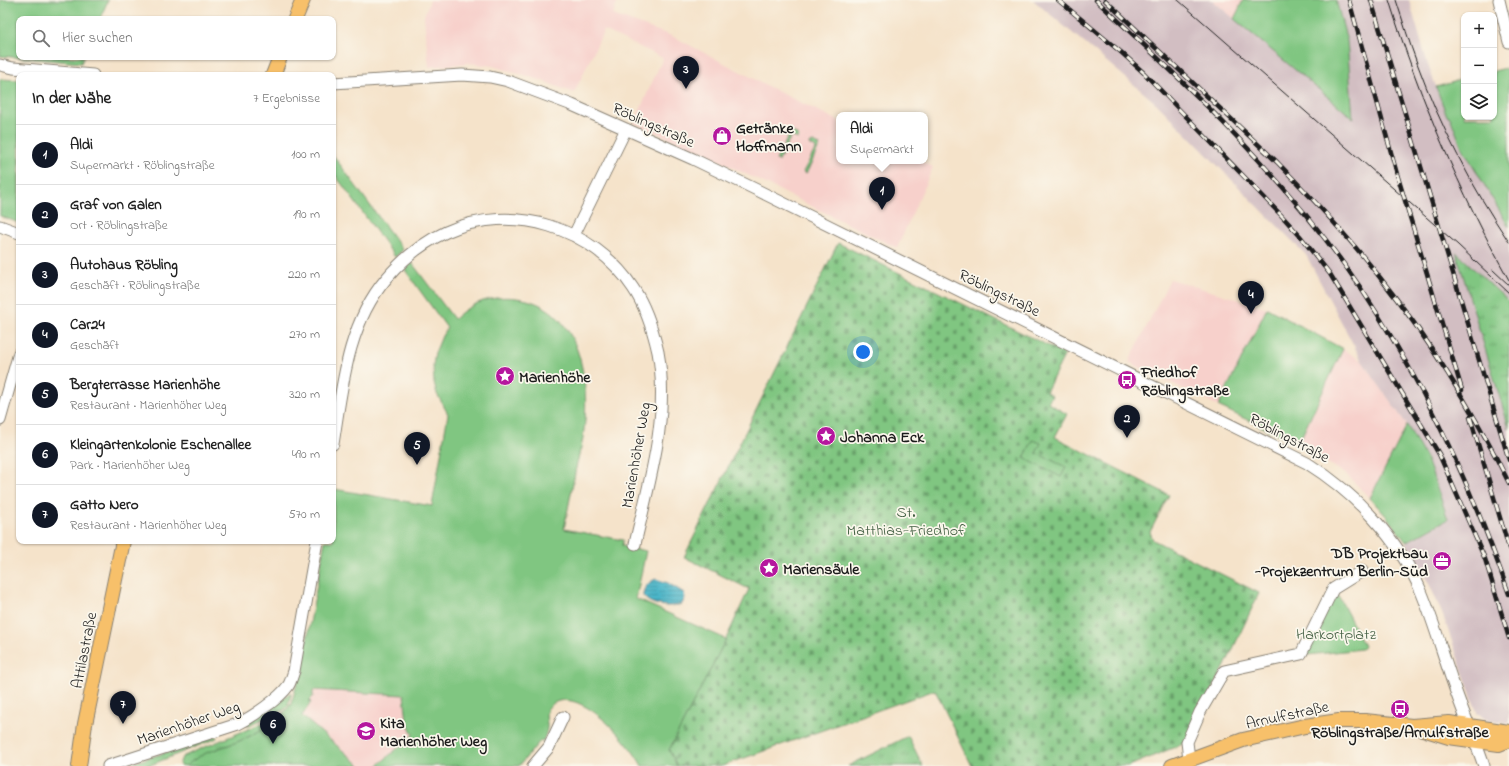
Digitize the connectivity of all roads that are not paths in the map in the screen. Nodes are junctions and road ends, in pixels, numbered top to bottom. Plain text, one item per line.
1 (303, 0) edge
2 (1498, 0) edge
3 (296, 16) edge
4 (1509, 42) edge
5 (279, 60) edge
6 (0, 65) edge
7 (59, 72) edge
8 (274, 72) edge
9 (336, 83) edge
10 (626, 129) junction
11 (0, 226) edge
12 (16, 232) edge
13 (574, 235) junction
14 (16, 364) edge
15 (0, 420) edge
16 (336, 428) edge
17 (122, 544) edge
18 (316, 544) edge
19 (635, 544) dead end
20 (1362, 571) dead end
21 (563, 717) dead end
22 (1412, 726) junction
23 (1469, 726) junction
24 (1509, 732) edge
25 (1475, 740) junction
26 (1509, 740) edge
27 (1189, 759) junction
28 (79, 766) edge
29 (108, 766) edge
30 (533, 766) edge
31 (1172, 766) edge
32 (1484, 766) edge

1 - 3 main road
2 - 4 street
5 - 8 main road
6 - 7 street
9 - 10 street, Röblingstraße
10 - 13 street
10 - 23 street, Röblingstraße
11 - 12 street
13 - 16 street, Marienhöher Weg
13 - 19 street, Marienhöher Weg
14 - 15 street
17 - 28 main road, Attilastraße
18 - 29 street, Marienhöher Weg
20 - 27 street
21 - 30 street
22 - 23 main road, Arnulfstraße
22 - 25 main road, Arnulfstraße
22 - 27 main road, Arnulfstraße
23 - 24 main road, Arnulfstraße
23 - 25 street, Röblingstraße
25 - 26 main road, Arnulfstraße
25 - 32 street, Röblingstraße
27 - 31 main road, Arnulfstraße

